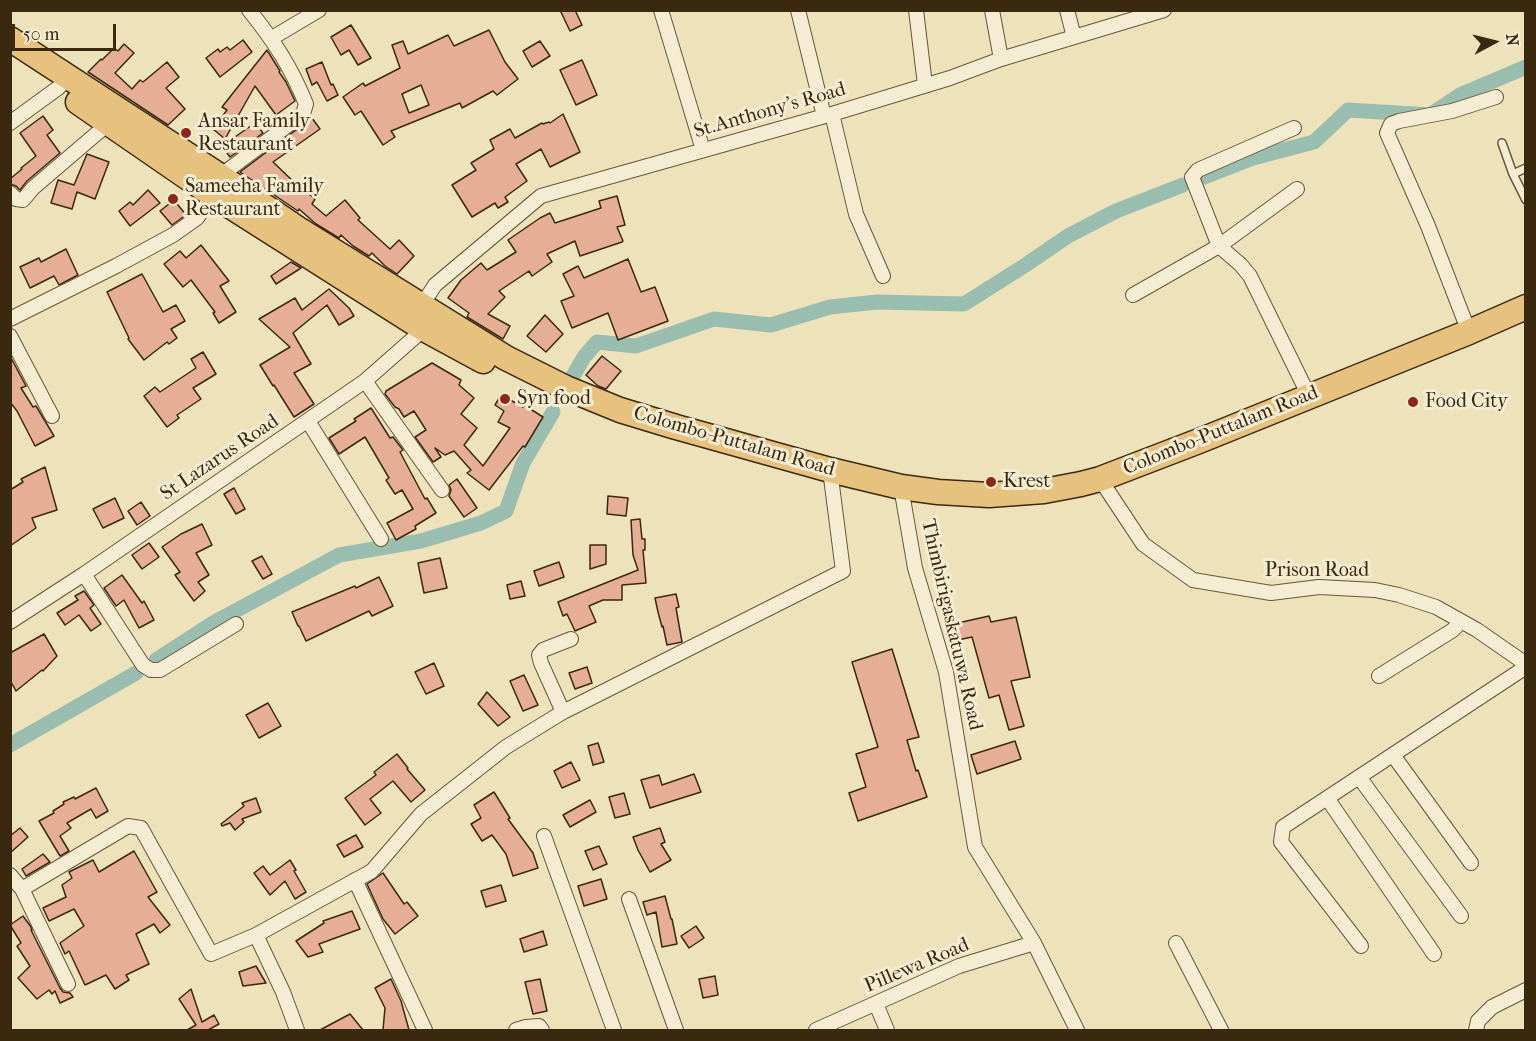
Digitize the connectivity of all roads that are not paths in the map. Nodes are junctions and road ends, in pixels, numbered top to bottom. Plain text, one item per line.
1 (249, 10) edge
2 (319, 10) edge
3 (661, 10) edge
4 (798, 10) edge
5 (916, 10) edge
6 (992, 10) edge
7 (1067, 10) edge
8 (1164, 10) edge
9 (1074, 37) junction
10 (272, 38) junction
11 (10, 39) edge
12 (10, 57) edge
13 (1001, 59) junction
14 (63, 82) junction
15 (925, 85) junction
16 (1496, 97) dead end
17 (828, 115) junction
18 (10, 123) edge
19 (109, 123) junction
20 (1294, 128) dead end
21 (1502, 143) dead end
22 (703, 150) junction
23 (1526, 168) edge
24 (1514, 174) junction
25 (217, 186) junction
26 (1297, 189) dead end
27 (10, 193) edge
28 (1526, 200) edge
29 (1219, 246) junction
30 (883, 276) dead end
31 (1133, 295) dead end
32 (1526, 307) edge
33 (423, 317) junction
34 (1526, 317) edge
35 (10, 319) edge
36 (1469, 332) junction
37 (10, 336) edge
38 (365, 381) junction
39 (1309, 396) junction
40 (52, 416) dead end
41 (308, 421) junction
42 (830, 477) junction
43 (1103, 485) junction
44 (442, 490) dead end
45 (902, 495) junction
46 (381, 539) dead end
47 (84, 574) junction
48 (1461, 621) junction
49 (10, 622) edge
50 (236, 624) dead end
51 (571, 639) dead end
52 (1526, 666) edge
53 (1379, 676) dead end
54 (563, 712) junction
55 (1392, 755) junction
56 (1359, 777) junction
57 (1327, 798) junction
58 (544, 836) dead end
59 (1471, 863) dead end
60 (10, 875) edge
61 (355, 880) junction
62 (22, 889) junction
63 (629, 899) dead end
64 (1461, 916) dead end
65 (256, 935) junction
66 (1034, 943) junction
67 (1176, 944) dead end
68 (1361, 946) dead end
69 (1434, 954) dead end
70 (68, 984) dead end
71 (1526, 990) edge
72 (876, 1004) junction
73 (297, 1030) edge
74 (425, 1030) edge
75 (516, 1030) edge
76 (542, 1030) edge
77 (614, 1030) edge
78 (676, 1030) edge
79 (816, 1030) edge
80 (887, 1030) edge
81 (1077, 1030) edge
82 (1221, 1030) edge
83 (1476, 1030) edge

1 - 10 street
2 - 10 street
3 - 22 street
4 - 17 street
5 - 15 street
6 - 13 street
7 - 9 street
8 - 9 street, St.Anthony's Road
9 - 13 street, St.Anthony's Road
10 - 25 street
11 - 14 highway, Colombo-Puttalam Road
12 - 14 highway, Colombo-Puttalam Road
13 - 15 street, St.Anthony's Road
14 - 18 street
14 - 19 highway, Colombo-Puttalam Road
14 - 25 highway, Colombo-Puttalam Road
15 - 17 street, St.Anthony's Road
16 - 36 street
17 - 22 street, St.Anthony's Road
17 - 30 street
19 - 25 highway, Colombo-Puttalam Road
19 - 27 street
20 - 29 street
21 - 24 lane
22 - 33 street, St.Anthony's Road
23 - 24 lane
24 - 28 lane
25 - 33 highway, Colombo-Puttalam Road
25 - 35 street
26 - 29 street
29 - 31 street
29 - 39 street
32 - 36 highway, Colombo-Puttalam Road
33 - 38 street, St Lazarus Road
33 - 42 highway, Colombo-Puttalam Road
34 - 43 highway, Colombo-Puttalam Road
36 - 39 highway, Colombo-Puttalam Road
37 - 40 street
38 - 41 street, St Lazarus Road
38 - 44 street
39 - 43 highway, Colombo-Puttalam Road
41 - 46 street
41 - 47 street, St Lazarus Road
42 - 45 highway, Colombo-Puttalam Road
42 - 54 street
43 - 45 highway, Colombo-Puttalam Road
43 - 48 street, Prison Road
45 - 66 street, Thimbirigaskatuwa Road
47 - 49 street, St Lazarus Road
47 - 50 street
48 - 52 street, Prison Road
48 - 53 street
51 - 54 street
52 - 55 street
54 - 61 street
55 - 56 street
55 - 59 street
56 - 57 street
56 - 64 street
57 - 68 street
57 - 69 street
58 - 77 street
60 - 62 street
61 - 65 street
61 - 74 street
62 - 65 street
62 - 70 street
63 - 78 street
65 - 73 street
66 - 72 street, Pillewa Road
66 - 81 street, Thimbirigaskatuwa Road
67 - 82 street
71 - 83 street
72 - 79 street, Pillewa Road
72 - 80 street
75 - 76 street

